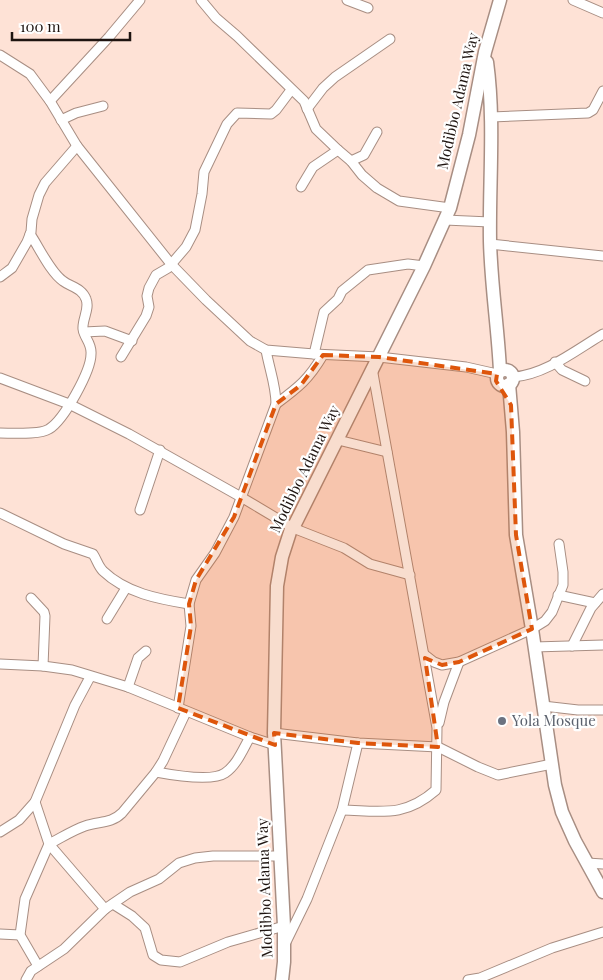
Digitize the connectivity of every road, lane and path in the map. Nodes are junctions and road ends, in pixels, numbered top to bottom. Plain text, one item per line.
1 (140, 0) edge
2 (201, 0) edge
3 (347, 0) edge
4 (500, 0) edge
5 (574, 0) edge
6 (368, 8) dead end
7 (603, 13) edge
8 (390, 39) dead end
9 (485, 52) junction
10 (0, 55) edge
11 (291, 90) junction
12 (603, 91) edge
13 (50, 101) junction
14 (103, 106) dead end
15 (307, 109) junction
16 (491, 117) junction
17 (61, 120) junction
18 (377, 132) dead end
19 (77, 146) junction
20 (338, 150) junction
21 (352, 161) junction
22 (301, 186) dead end
23 (450, 208) junction
24 (445, 220) junction
25 (490, 222) junction
26 (30, 234) junction
27 (490, 244) junction
28 (603, 256) edge
29 (171, 264) junction
30 (424, 266) junction
31 (0, 277) edge
32 (84, 332) junction
33 (603, 334) edge
34 (132, 341) junction
35 (266, 350) junction
36 (314, 354) junction
37 (323, 355) junction
38 (121, 357) dead end
39 (379, 357) junction
40 (555, 362) junction
41 (372, 368) junction
42 (505, 377) junction
43 (0, 378) edge
44 (585, 381) dead end
45 (69, 404) junction
46 (276, 404) junction
47 (0, 433) edge
48 (338, 440) junction
49 (160, 450) junction
50 (387, 452) junction
51 (241, 497) junction
52 (140, 510) dead end
53 (0, 513) edge
54 (293, 528) junction
55 (559, 544) dead end
56 (410, 575) junction
57 (126, 588) junction
58 (603, 594) edge
59 (558, 595) junction
60 (31, 598) dead end
61 (595, 603) junction
62 (189, 604) junction
63 (107, 619) dead end
64 (532, 629) junction
65 (603, 645) edge
66 (572, 646) junction
67 (534, 647) junction
68 (146, 651) dead end
69 (424, 655) junction
70 (459, 662) junction
71 (0, 664) edge
72 (43, 666) junction
73 (90, 677) junction
74 (128, 687) junction
75 (543, 706) junction
76 (182, 710) junction
77 (603, 710) edge
78 (437, 728) junction
79 (250, 738) junction
80 (275, 739) junction
81 (358, 743) junction
82 (438, 747) junction
83 (552, 764) junction
84 (156, 772) junction
85 (35, 802) junction
86 (342, 810) junction
87 (0, 832) edge
88 (49, 844) junction
89 (279, 856) junction
90 (597, 862) edge
91 (603, 892) edge
92 (109, 906) junction
93 (284, 926) junction
94 (603, 932) edge
95 (0, 934) edge
96 (20, 936) junction
97 (284, 945) junction
98 (38, 966) junction
99 (26, 980) edge
100 (282, 980) edge
101 (468, 980) edge

1 - 13 street
2 - 11 street
3 - 6 street
4 - 9 main road, Modibbo Adama Way
5 - 7 street
8 - 15 street
9 - 16 main road
9 - 23 main road, Modibbo Adama Way
10 - 13 street
11 - 15 street
11 - 29 street
12 - 16 street
13 - 17 street
14 - 17 street
15 - 20 street
16 - 25 main road
17 - 19 street
18 - 21 street
19 - 26 street
19 - 29 street
20 - 21 street
20 - 22 street
21 - 23 street
23 - 24 main road, Modibbo Adama Way
24 - 25 street
24 - 30 main road, Modibbo Adama Way
25 - 27 main road
26 - 31 street
26 - 32 street
27 - 28 street
27 - 42 main road
29 - 34 street
29 - 35 street
30 - 36 street
30 - 39 main road, Modibbo Adama Way
32 - 34 street
32 - 45 street
33 - 40 street
34 - 38 street
35 - 36 street
35 - 46 street
36 - 37 street
37 - 39 street
37 - 46 street
39 - 41 main road, Modibbo Adama Way
39 - 42 street
40 - 42 street
40 - 44 street
41 - 48 main road, Modibbo Adama Way
41 - 50 street
42 - 64 main road
43 - 45 street
45 - 47 street
45 - 49 street
46 - 51 street
48 - 50 street
48 - 54 main road, Modibbo Adama Way
49 - 51 street
49 - 52 street
50 - 56 street
51 - 54 street
51 - 62 street
53 - 57 street
54 - 56 street
54 - 80 main road, Modibbo Adama Way
55 - 59 street
56 - 69 street
57 - 62 street
57 - 63 street
58 - 61 street
59 - 61 street
59 - 64 street
60 - 72 street
61 - 66 street
62 - 76 street
64 - 67 main road
64 - 70 street
65 - 66 street
66 - 67 street
67 - 75 main road
68 - 74 street
69 - 70 street
69 - 78 street
70 - 78 street
71 - 72 street
72 - 73 street
73 - 74 street
73 - 85 street
74 - 76 street
75 - 77 street
75 - 83 main road
76 - 79 street
76 - 84 street
78 - 82 street
79 - 80 street
79 - 84 street
80 - 81 street
80 - 89 main road, Modibbo Adama Way
81 - 82 street
81 - 86 street
82 - 83 street
82 - 86 street
83 - 90 main road
84 - 88 street
85 - 87 street
85 - 88 street
86 - 97 street
88 - 92 street
88 - 96 street
89 - 92 street
89 - 93 main road, Modibbo Adama Way
90 - 91 main road
92 - 93 street
92 - 98 street
93 - 97 main road, Modibbo Adama Way
94 - 101 street
95 - 96 street
96 - 98 street
97 - 100 main road, Modibbo Adama Way
98 - 99 street

